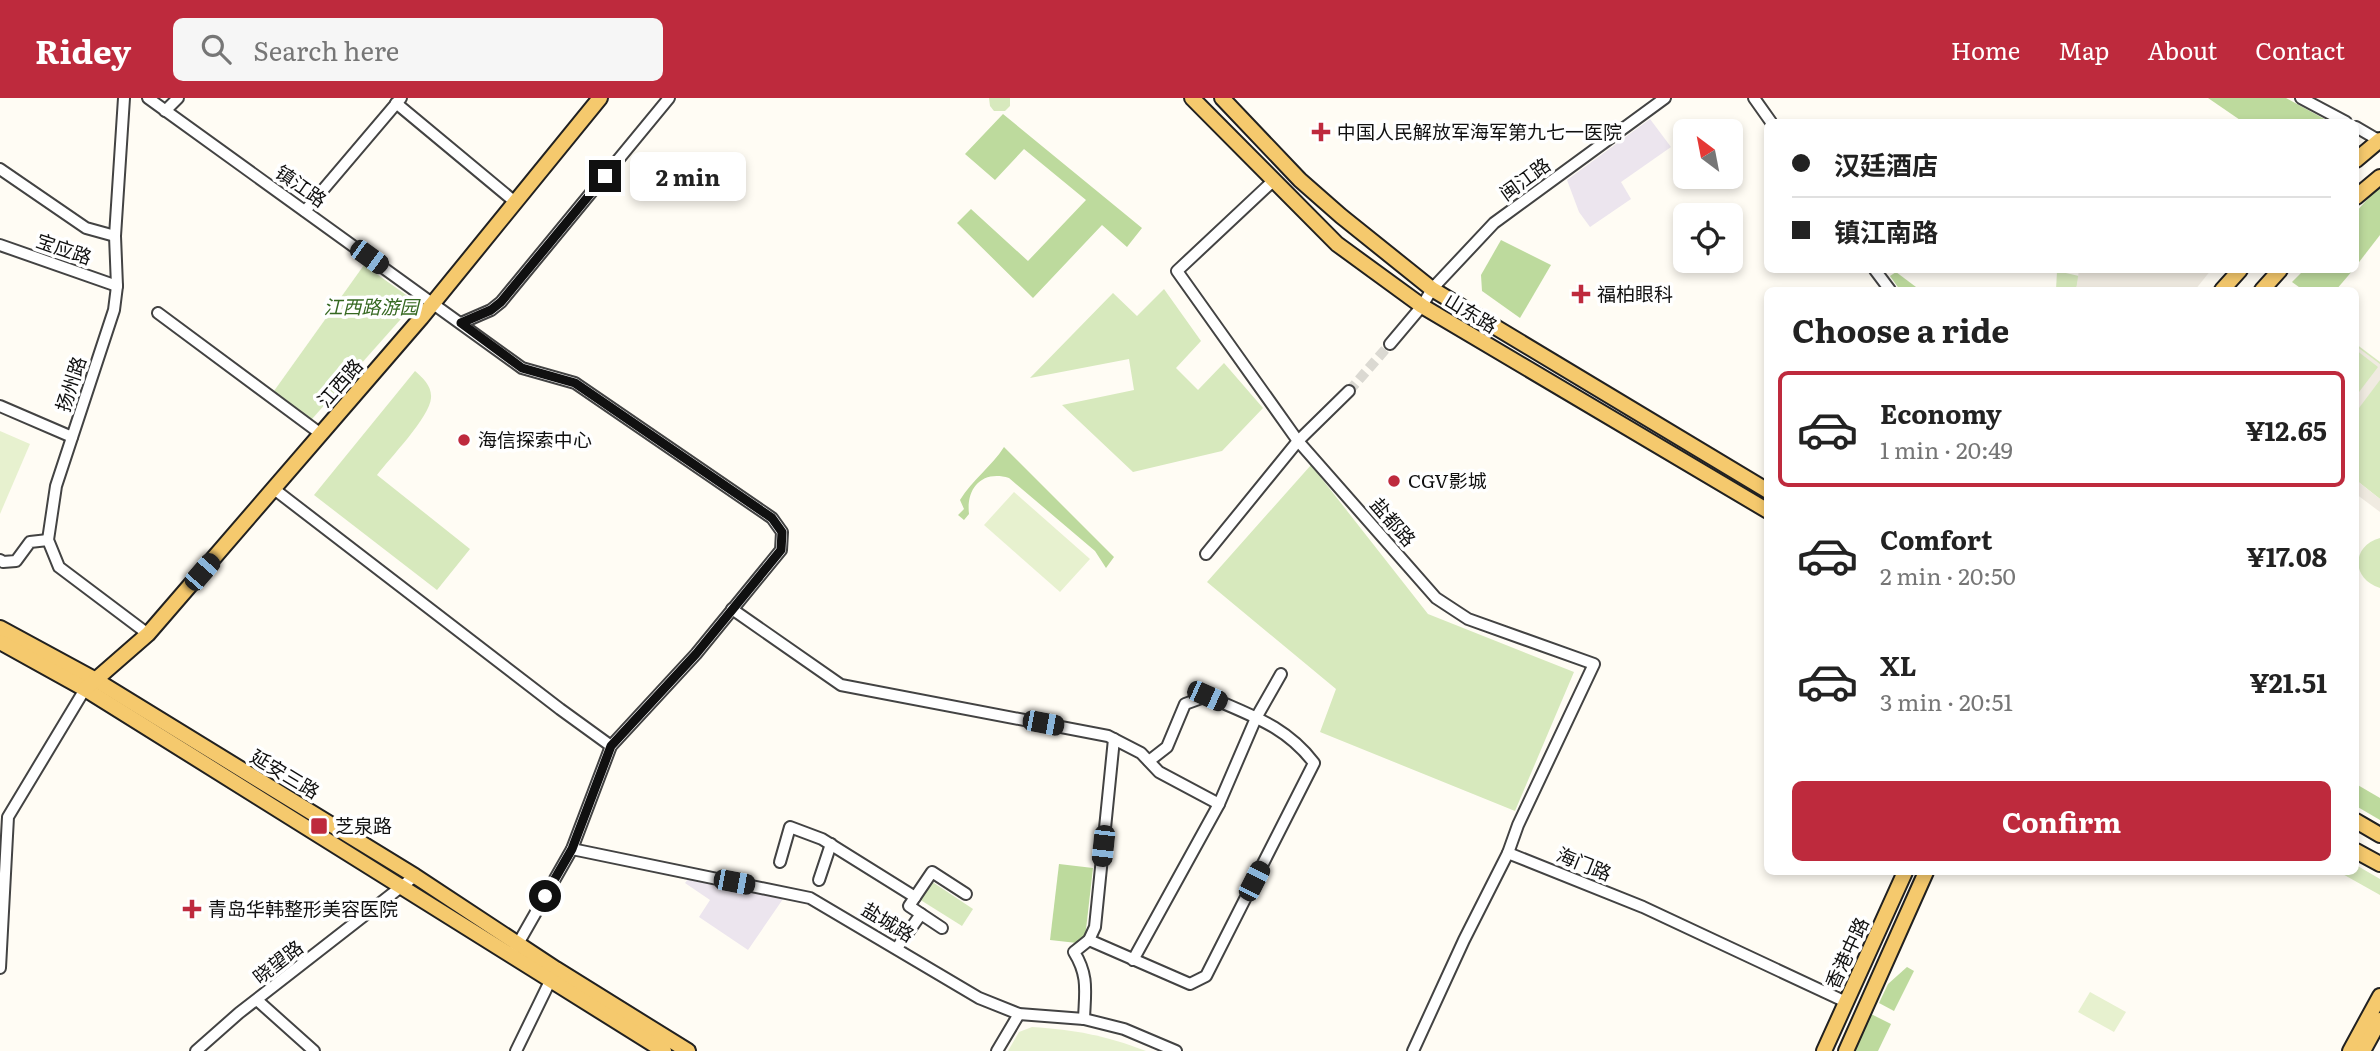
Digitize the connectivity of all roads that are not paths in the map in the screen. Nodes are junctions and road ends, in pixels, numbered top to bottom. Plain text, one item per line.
1 (124, 98) edge
2 (148, 98) edge
3 (178, 98) edge
4 (600, 98) edge
5 (669, 98) edge
6 (1192, 98) edge
7 (1222, 98) edge
8 (1665, 98) edge
9 (1754, 98) edge
10 (2301, 98) edge
11 (398, 101) edge
12 (165, 111) junction
13 (1769, 119) edge
14 (2340, 119) edge
15 (2359, 129) edge
16 (2380, 141) edge
17 (2359, 158) edge
18 (0, 169) edge
19 (2380, 177) edge
20 (1273, 181) junction
21 (2359, 194) edge
22 (515, 202) junction
23 (305, 211) junction
24 (115, 236) junction
25 (0, 245) edge
26 (2237, 273) edge
27 (2277, 273) edge
28 (117, 286) junction
29 (2225, 287) edge
30 (2265, 287) edge
31 (1432, 289) junction
32 (434, 303) junction
33 (1422, 306) junction
34 (158, 313) dead end
35 (461, 323) junction
36 (1390, 344) tunnel mouth
37 (1349, 391) tunnel mouth
38 (0, 406) edge
39 (321, 434) junction
40 (72, 437) junction
41 (1298, 441) junction
42 (274, 489) junction
43 (1764, 489) edge
44 (1764, 509) edge
45 (48, 540) junction
46 (1206, 554) dead end
47 (0, 560) edge
48 (732, 609) junction
49 (0, 628) edge
50 (148, 634) junction
51 (0, 642) edge
52 (1281, 674) dead end
53 (89, 684) junction
54 (1256, 718) junction
55 (1114, 739) junction
56 (611, 746) junction
57 (1149, 761) junction
58 (1219, 804) junction
59 (2359, 823) edge
60 (2380, 835) edge
61 (831, 844) junction
62 (572, 849) junction
63 (2359, 852) edge
64 (1508, 853) junction
65 (780, 862) dead end
66 (2380, 864) edge
67 (1904, 875) edge
68 (1925, 875) edge
69 (415, 876) junction
70 (819, 880) dead end
71 (402, 887) junction
72 (965, 894) dead end
73 (915, 897) junction
74 (921, 914) junction
75 (1, 926) edge
76 (942, 928) dead end
77 (1089, 940) junction
78 (897, 948) junction
79 (514, 950) junction
80 (1133, 960) junction
81 (0, 968) edge
82 (553, 975) junction
83 (2380, 996) edge
84 (257, 1000) junction
85 (1846, 1002) junction
86 (1019, 1014) junction
87 (1084, 1019) junction
88 (2380, 1020) edge
89 (196, 1051) edge
90 (314, 1051) edge
91 (516, 1051) edge
92 (664, 1051) edge
93 (688, 1051) edge
94 (997, 1051) edge
95 (1176, 1051) edge
96 (1413, 1051) edge
97 (1824, 1051) edge
98 (1846, 1051) edge
99 (2350, 1051) edge
100 (2363, 1051) edge

1 - 24 street, 扬州路
2 - 12 street, 镇江路
3 - 12 street
4 - 22 main road, 江西路
5 - 35 street
6 - 20 main road, 山东路
7 - 31 main road, 山东路
8 - 31 street, 闽江路
9 - 13 street
10 - 14 street
11 - 22 street
11 - 23 street
12 - 23 street, 镇江路
15 - 16 street
16 - 17 main road
18 - 24 street
19 - 21 main road
20 - 33 main road, 山东路
20 - 41 street, 盐都路
22 - 32 main road, 江西路
23 - 32 street, 镇江路
24 - 28 street, 扬州路
25 - 28 street, 宝应路
26 - 29 main road
27 - 30 main road
28 - 40 street, 扬州路
31 - 33 street, 闽江路
31 - 43 main road, 山东路
32 - 35 street, 镇江路
32 - 39 main road, 江西路
33 - 36 street, 闽江路
33 - 44 main road, 山东路
34 - 39 street
35 - 48 street, 镇江路
37 - 41 street
38 - 40 street
39 - 42 main road, 江西路
40 - 45 street, 扬州路
41 - 46 street
41 - 64 street, 盐都路
42 - 50 main road, 江西路
42 - 56 street
45 - 47 street
45 - 50 street
48 - 55 street
48 - 56 street, 镇江路
49 - 53 main road, 延安三路
50 - 53 main road, 江西路
51 - 53 main road, 延安三路
52 - 54 street
53 - 69 main road, 延安三路
53 - 71 main road, 延安三路
53 - 75 street
54 - 57 street
54 - 58 street
54 - 80 street
55 - 57 street
55 - 77 street
56 - 62 street
57 - 58 street
58 - 80 street
59 - 60 main road
61 - 65 street
61 - 70 street
61 - 73 street
62 - 78 street, 盐城路
62 - 79 street
63 - 66 main road
64 - 85 street, 海门路
64 - 96 street
67 - 85 main road, 香港中路
68 - 98 main road, 香港中路
69 - 71 street, 晓望路
69 - 79 main road, 延安三路
71 - 79 main road, 延安三路
71 - 84 street, 晓望路
72 - 73 street
73 - 74 street
74 - 76 street
74 - 78 street
75 - 81 street
77 - 80 street
77 - 87 street
78 - 86 street, 盐城路
79 - 82 main road, 延安三路
82 - 91 street
82 - 92 main road, 延安三路
82 - 93 main road, 延安三路
83 - 99 main road
84 - 89 street, 晓望路
84 - 90 street
85 - 97 main road, 香港中路
86 - 87 street, 盐城路
86 - 94 street
87 - 95 street, 盐城路
88 - 100 main road

